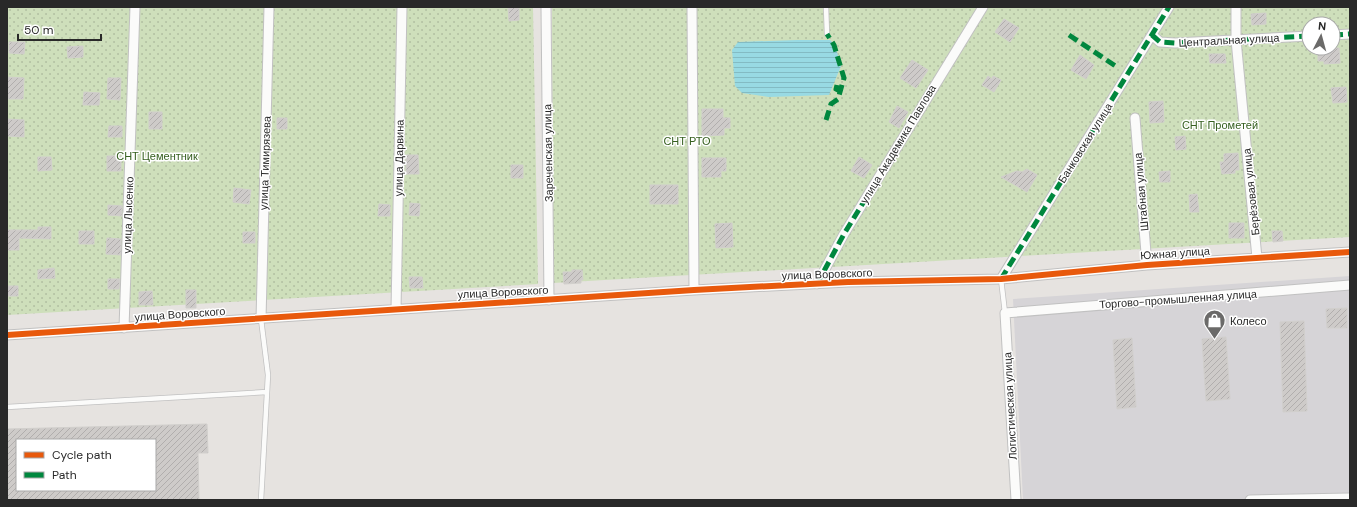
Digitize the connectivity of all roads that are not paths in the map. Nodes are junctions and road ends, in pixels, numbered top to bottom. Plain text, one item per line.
1 (135, 7) edge
2 (269, 7) edge
3 (402, 7) edge
4 (546, 7) edge
5 (692, 7) edge
6 (826, 7) edge
7 (983, 7) edge
8 (1169, 7) edge
9 (1236, 7) edge
10 (827, 34) dead end
11 (1152, 35) junction
12 (1301, 36) edge
13 (1236, 40) junction
14 (1135, 118) dead end
15 (1350, 252) edge
16 (1257, 258) junction
17 (1147, 265) junction
18 (1001, 279) junction
19 (817, 284) junction
20 (1350, 286) edge
21 (694, 290) junction
22 (549, 300) junction
23 (396, 309) junction
24 (1005, 312) junction
25 (261, 319) junction
26 (124, 328) junction
27 (7, 335) edge
28 (267, 392) junction
29 (7, 407) edge
30 (1350, 498) edge
31 (261, 500) edge
32 (1016, 500) edge
33 (1250, 500) edge

1 - 26 street, улица Лысенко
2 - 25 street, улица Тимирязева
3 - 23 street, улица Дарвина
4 - 22 street, Зареченская улица
5 - 21 street
6 - 10 lane
7 - 19 street, улица Академика Павлова
8 - 11 street, Банковская улица
9 - 13 street, Берёзовая улица
11 - 13 street, Центральная улица
11 - 18 street, Банковская улица
12 - 13 street, Центральная улица
13 - 16 street, Берёзовая улица
14 - 17 street, Штабная улица
15 - 16 street, Южная улица
16 - 17 street, Южная улица
17 - 18 street, Южная улица
18 - 19 street, улица Воровского
18 - 24 lane
19 - 21 street, улица Воровского
20 - 24 street, Торгово-промышленная улица
21 - 22 street, улица Воровского
22 - 23 street, улица Воровского
23 - 25 street, улица Воровского
24 - 32 street, Логистическая улица
25 - 26 street, улица Воровского
25 - 28 lane
26 - 27 street, улица Воровского
28 - 29 lane
28 - 31 lane
30 - 33 street

